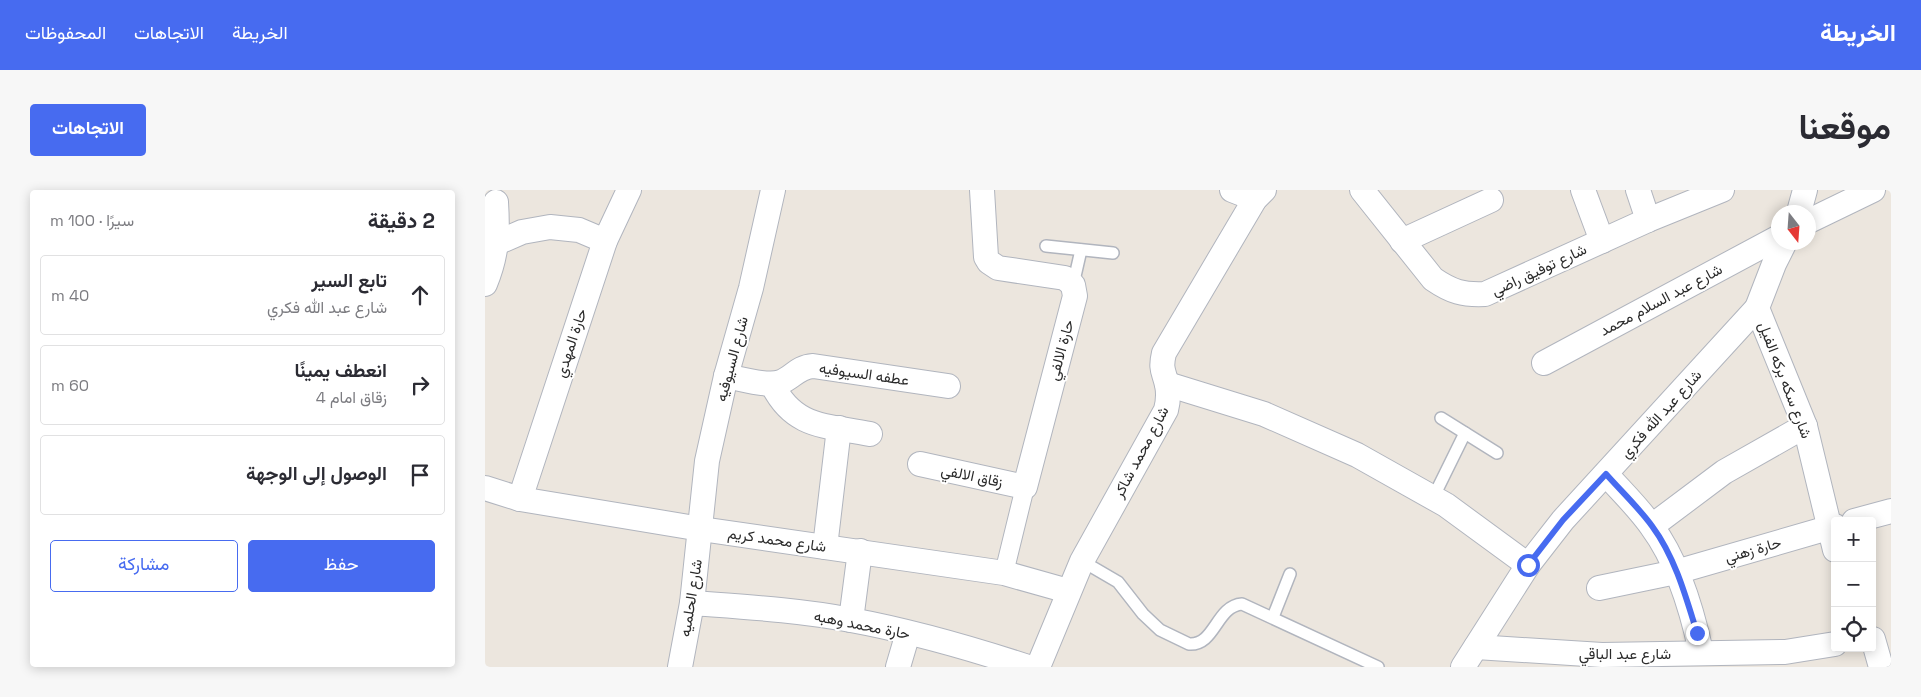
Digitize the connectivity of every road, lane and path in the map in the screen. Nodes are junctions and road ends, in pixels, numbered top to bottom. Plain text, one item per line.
1 (629, 190) edge
2 (773, 190) edge
3 (982, 190) edge
4 (1232, 190) edge
5 (1362, 190) edge
6 (1583, 190) edge
7 (1638, 190) edge
8 (1722, 190) edge
9 (1805, 190) edge
10 (1873, 190) edge
11 (1259, 194) edge
12 (1491, 200) dead end
13 (496, 202) dead end
14 (1801, 205) edge
15 (1816, 218) edge
16 (1648, 220) junction
17 (605, 241) junction
18 (1402, 241) junction
19 (1602, 241) junction
20 (1771, 241) edge
21 (491, 246) edge
22 (1046, 246) dead end
23 (1081, 250) junction
24 (1781, 250) edge
25 (1113, 253) dead end
26 (485, 284) edge
27 (1073, 285) junction
28 (1757, 308) junction
29 (1544, 363) dead end
30 (726, 376) junction
31 (772, 384) junction
32 (1167, 384) junction
33 (948, 386) dead end
34 (1441, 418) dead end
35 (1805, 426) junction
36 (839, 428) junction
37 (1465, 433) junction
38 (870, 434) dead end
39 (1497, 453) dead end
40 (920, 464) dead end
41 (1606, 474) junction
42 (1025, 487) junction
43 (485, 488) edge
44 (1433, 498) junction
45 (520, 499) junction
46 (1891, 511) edge
47 (1869, 517) edge
48 (1831, 522) edge
49 (1652, 526) junction
50 (1831, 526) edge
51 (701, 530) junction
52 (825, 547) junction
53 (860, 551) junction
54 (1082, 561) junction
55 (1528, 565) junction
56 (1676, 572) junction
57 (1004, 573) junction
58 (1290, 574) dead end
59 (1599, 588) dead end
60 (1069, 591) junction
61 (692, 603) junction
62 (1273, 617) junction
63 (851, 620) junction
64 (908, 633) junction
65 (1891, 636) edge
66 (1876, 638) edge
67 (1831, 645) edge
68 (1476, 647) junction
69 (1876, 651) edge
70 (1701, 652) junction
71 (1784, 660) edge
72 (1040, 666) edge
73 (680, 667) edge
74 (898, 667) edge
75 (1378, 667) edge
76 (1463, 667) edge
77 (1881, 667) edge

1 - 17 street, حارة المهدي
2 - 30 street, شارع السيوفيه
3 - 27 street
4 - 11 street
5 - 18 street, شارع توفيق راضي
6 - 19 street
7 - 16 street
8 - 16 street, شارع توفيق راضي
9 - 14 street
10 - 15 street
11 - 32 street, شارع محمد شاكر
12 - 18 street
13 - 21 street
16 - 19 street, شارع توفيق راضي
17 - 21 street
17 - 45 street, حارة المهدي
18 - 19 street, شارع توفيق راضي
20 - 29 street, شارع عبد السلام محمد
21 - 26 street
22 - 23 lane
23 - 25 lane
23 - 27 lane
24 - 28 street, شارع سكه بركه الفيل
27 - 42 street, حارة الالفي
28 - 35 street, شارع سكه بركه الفيل
28 - 41 street, شارع عبد الله فكري
30 - 31 street
30 - 51 street, شارع السيوفيه
31 - 33 street, عطفه السيوفيه
31 - 36 street
32 - 44 street
32 - 54 street, شارع محمد شاكر
34 - 37 lane
35 - 48 street, شارع سكه بركه الفيل
35 - 49 street
36 - 38 street
36 - 52 street
37 - 39 lane
37 - 44 lane
40 - 42 street, زقاق الالفي
41 - 49 street
41 - 55 street, شارع عبد الله فكري
42 - 57 street, حارة الالفي
43 - 45 street, شارع محمد كريم
44 - 55 street
45 - 51 street, شارع محمد كريم
46 - 47 street
49 - 56 street
50 - 56 street, حارة زهني
51 - 52 street, شارع محمد كريم
51 - 61 street, شارع الحلميه
52 - 53 street, شارع محمد كريم
53 - 57 street, شارع محمد كريم
53 - 63 street
54 - 60 street, شارع محمد شاكر
54 - 62 lane
55 - 68 street, شارع عبد الله فكري
56 - 59 street, حارة زهني
56 - 70 street
57 - 60 street, شارع محمد كريم
58 - 62 lane
60 - 72 street, شارع محمد شاكر
61 - 63 street, حارة محمد وهبه
61 - 73 street, شارع الحلميه
62 - 75 lane
63 - 64 street, حارة محمد وهبه
64 - 72 street, حارة محمد وهبه
64 - 74 street
65 - 66 street
67 - 71 street, شارع عبد الباقي
68 - 70 street, شارع عبد الباقي
68 - 76 street, شارع عبد الله فكري
69 - 77 street
70 - 71 street, شارع عبد الباقي

